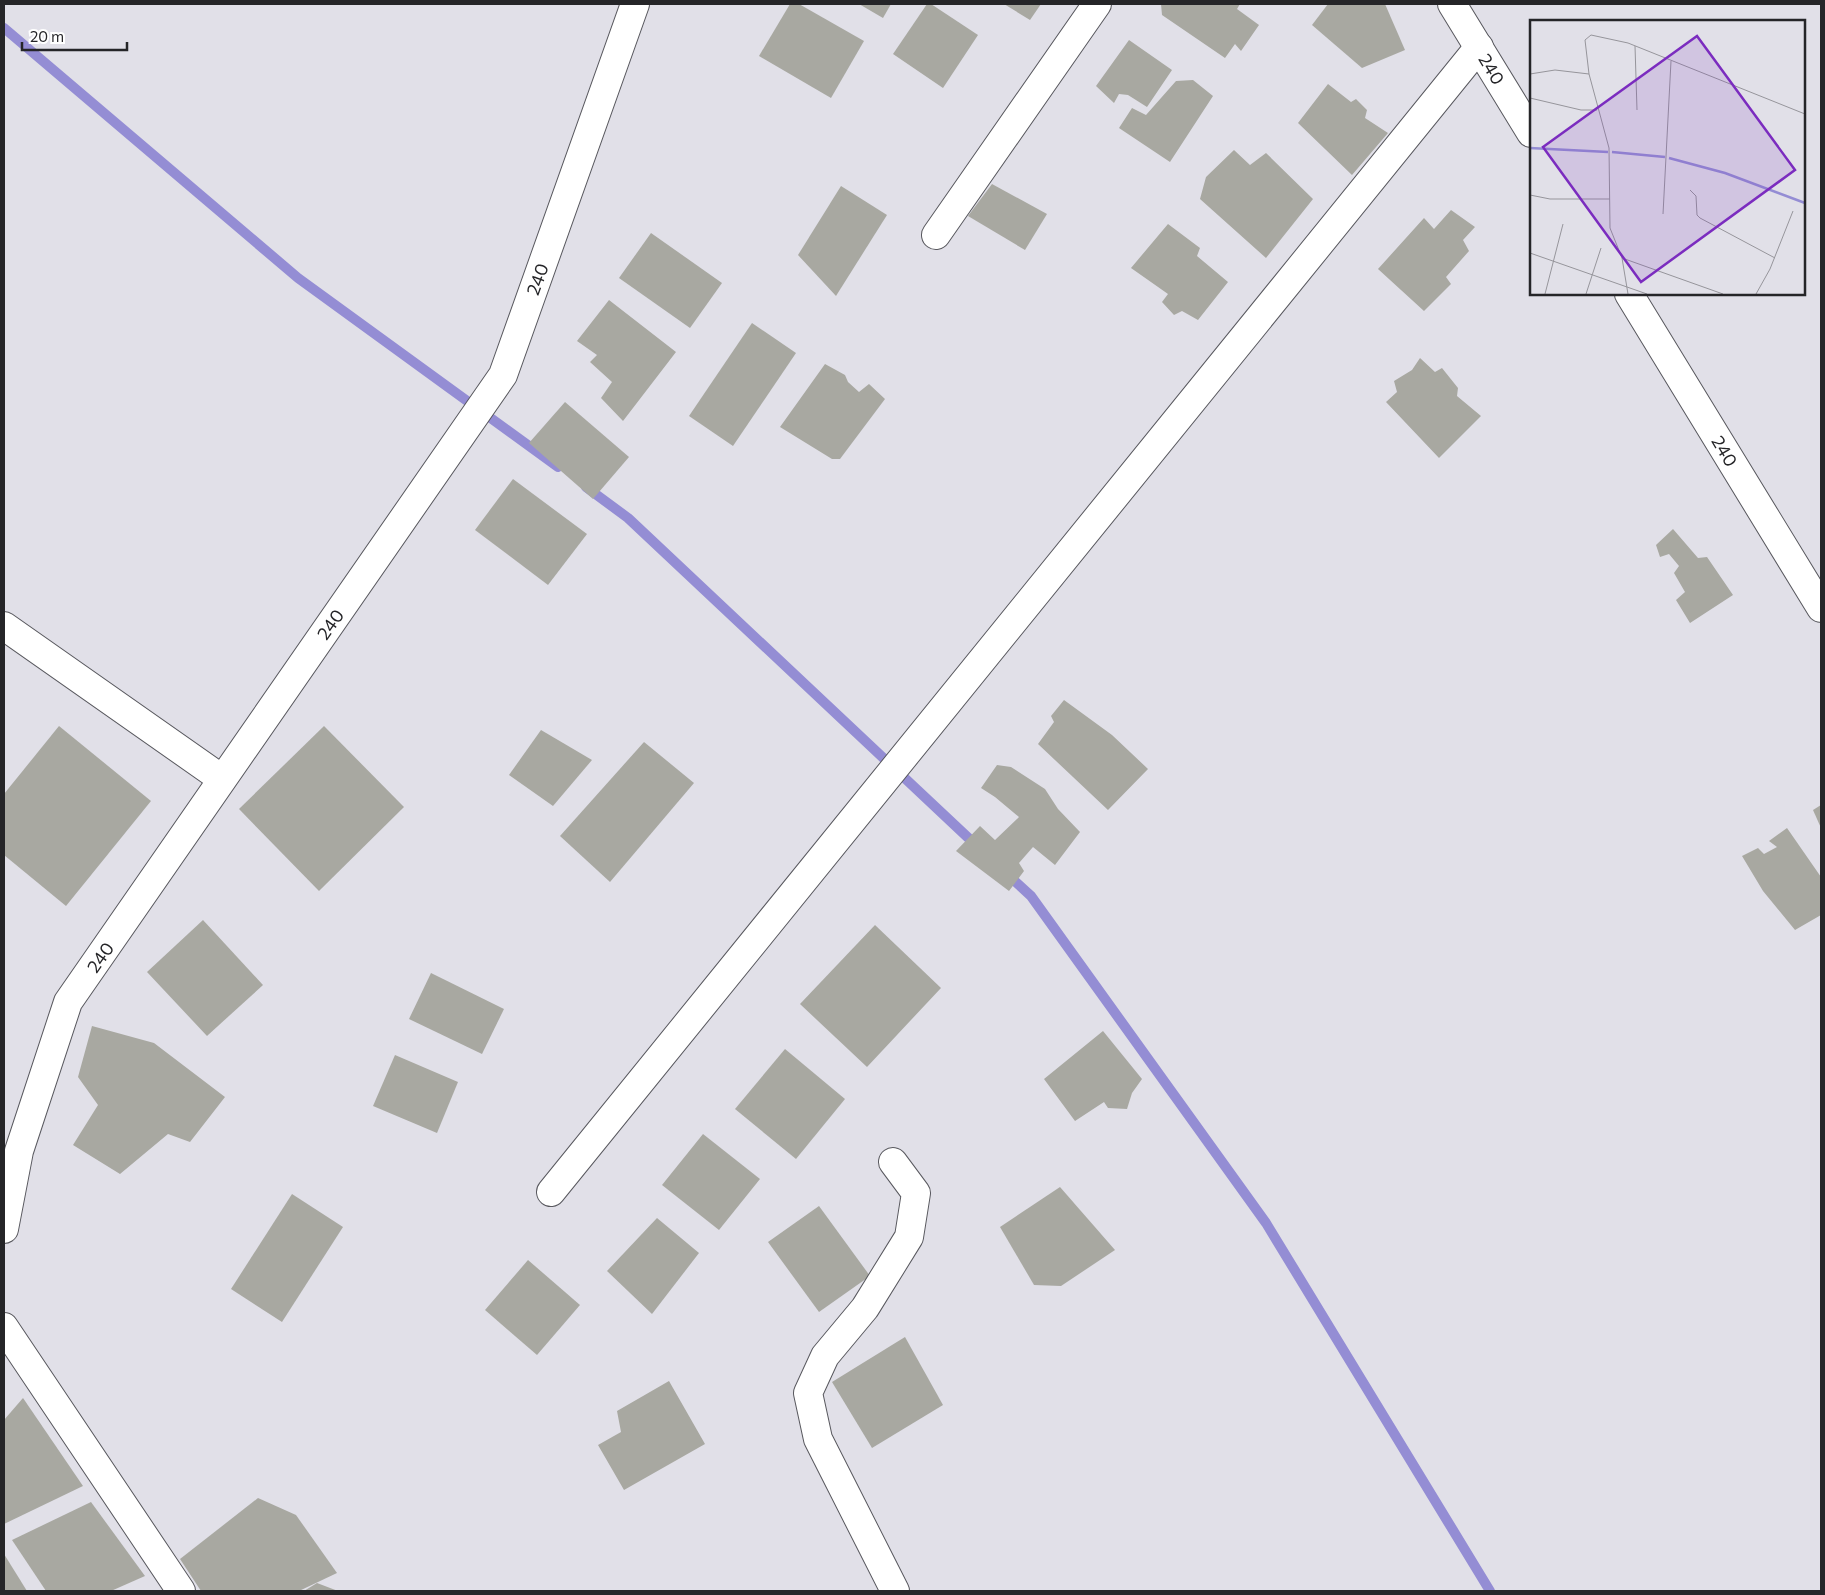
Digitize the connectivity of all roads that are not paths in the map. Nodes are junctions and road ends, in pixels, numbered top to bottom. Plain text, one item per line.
1 (1097, 4) edge
2 (1452, 4) edge
3 (627, 7) edge
4 (1479, 47) junction
5 (1530, 131) edge
6 (936, 235) dead end
7 (1630, 295) edge
8 (1821, 608) edge
9 (4, 626) edge
10 (222, 779) junction
11 (893, 1162) dead end
12 (552, 1192) dead end
13 (4, 1229) edge
14 (4, 1327) edge
15 (181, 1591) edge
16 (895, 1591) edge

1 - 6 street
2 - 4 street, 240
3 - 10 street, 240
4 - 5 street, 240
4 - 12 street
7 - 8 street, 240
9 - 10 street
10 - 13 street, 240
11 - 16 street
14 - 15 street

